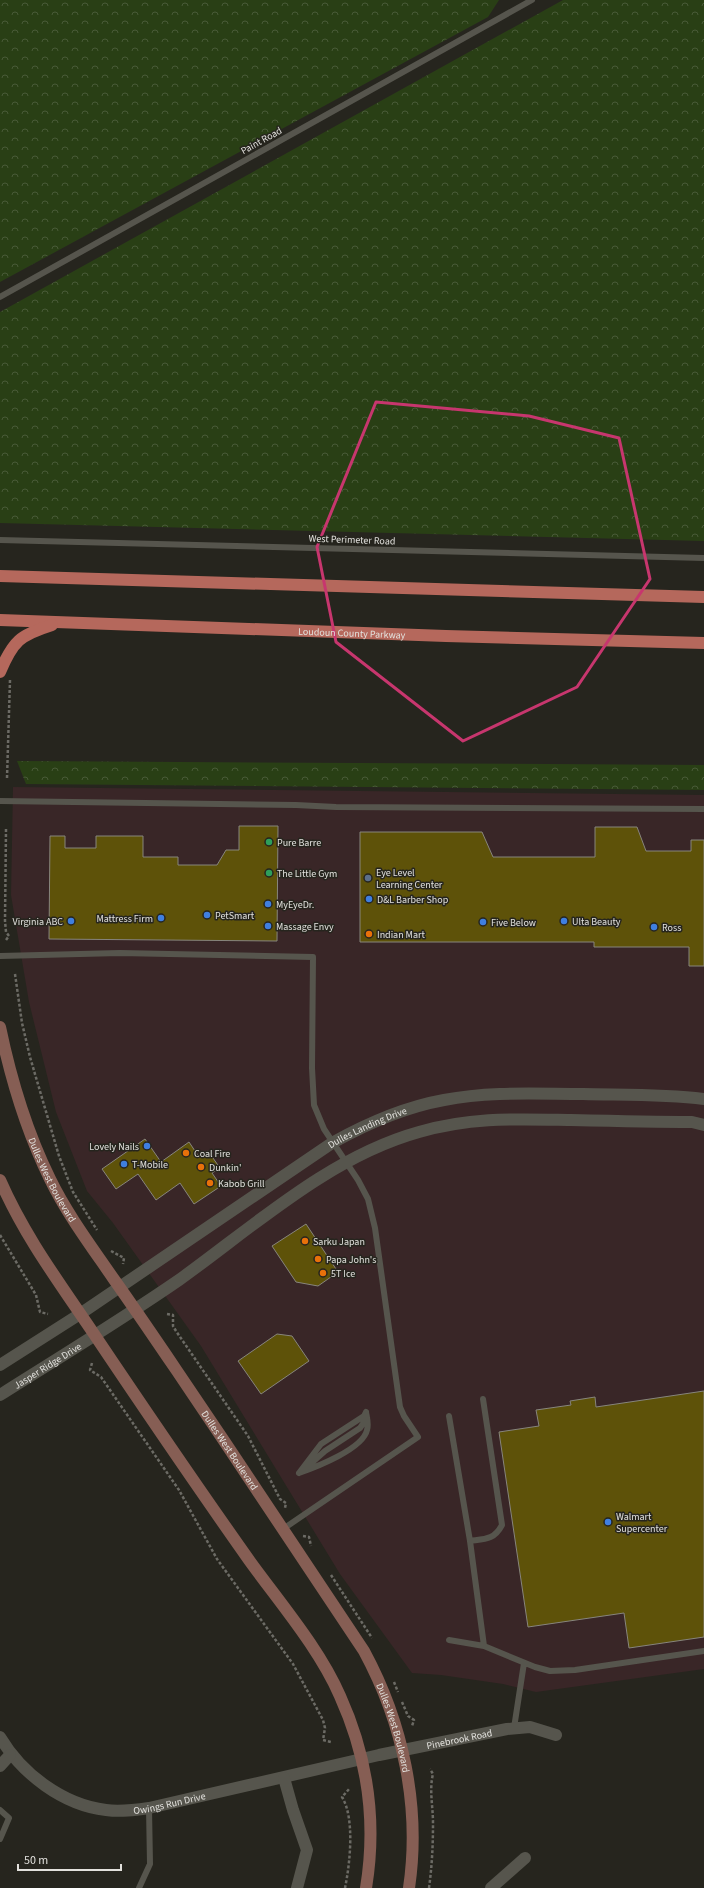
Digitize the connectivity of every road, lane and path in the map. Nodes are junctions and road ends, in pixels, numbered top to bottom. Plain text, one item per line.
1 (532, 0) edge
2 (0, 297) edge
3 (0, 540) edge
4 (704, 558) edge
5 (0, 576) edge
6 (704, 597) edge
7 (0, 620) edge
8 (60, 622) junction
9 (704, 643) edge
10 (5, 674) edge
11 (7, 778) dead end
12 (0, 801) edge
13 (704, 809) edge
14 (6, 829) dead end
15 (6, 940) dead end
16 (0, 956) edge
17 (15, 974) dead end
18 (0, 1027) edge
19 (704, 1099) edge
20 (704, 1124) edge
21 (332, 1143) junction
22 (346, 1162) junction
23 (0, 1180) edge
24 (99, 1233) dead end
25 (0, 1235) edge
26 (107, 1245) dead end
27 (123, 1264) dead end
28 (119, 1286) junction
29 (135, 1308) junction
30 (48, 1314) dead end
31 (80, 1314) junction
32 (167, 1314) dead end
33 (94, 1334) junction
34 (92, 1363) dead end
35 (0, 1365) edge
36 (0, 1395) edge
37 (483, 1399) dead end
38 (367, 1414) junction
39 (449, 1416) dead end
40 (300, 1473) junction
41 (285, 1509) dead end
42 (283, 1529) junction
43 (470, 1541) junction
44 (449, 1640) dead end
45 (484, 1646) junction
46 (704, 1651) edge
47 (524, 1663) junction
48 (514, 1728) junction
49 (556, 1735) dead end
50 (0, 1737) edge
51 (331, 1742) dead end
52 (402, 1751) junction
53 (10, 1755) junction
54 (362, 1759) junction
55 (0, 1766) edge
56 (430, 1770) dead end
57 (284, 1778) junction
58 (350, 1788) dead end
59 (149, 1808) junction
60 (0, 1810) edge
61 (0, 1839) edge
62 (525, 1858) dead end
63 (139, 1888) edge
64 (297, 1888) edge
65 (345, 1888) edge
66 (366, 1888) edge
67 (409, 1888) edge
68 (429, 1888) edge
69 (492, 1888) edge

1 - 2 lane, Paint Road
3 - 4 lane, West Perimeter Road
5 - 6 main road
7 - 8 main road, Loudoun County Parkway
8 - 9 main road, Loudoun County Parkway
8 - 10 main road
10 - 11 path
12 - 13 lane
14 - 15 path
16 - 21 lane
17 - 24 path
18 - 28 street, Dulles West Boulevard
19 - 21 street, Dulles Landing Drive
20 - 22 street
21 - 22 lane
21 - 28 street, Dulles Landing Drive
22 - 29 street
22 - 42 lane
23 - 31 street
25 - 30 path
26 - 27 path
28 - 29 street, Dulles West Boulevard
28 - 31 street, Dulles Landing Drive
29 - 33 street
29 - 42 street, Dulles West Boulevard
31 - 33 street
31 - 35 street
32 - 41 path
33 - 36 street, Jasper Ridge Drive
33 - 54 street
34 - 51 path
37 - 43 lane
38 - 40 lane
38 - 40 lane
38 - 40 lane
39 - 43 lane
42 - 52 street, Dulles West Boulevard
43 - 45 lane
44 - 45 lane
45 - 47 lane
46 - 47 lane
47 - 48 lane
48 - 49 street, Pinebrook Road
48 - 52 street, Pinebrook Road
50 - 53 street, Owings Run Drive
52 - 54 street, Pinebrook Road
52 - 67 street, Dulles West Boulevard
53 - 55 street
53 - 59 street, Owings Run Drive
54 - 57 street, Owings Run Drive
54 - 66 street
56 - 68 path
57 - 59 street, Owings Run Drive
57 - 64 street
58 - 65 path
59 - 63 lane
60 - 61 lane
62 - 69 street

